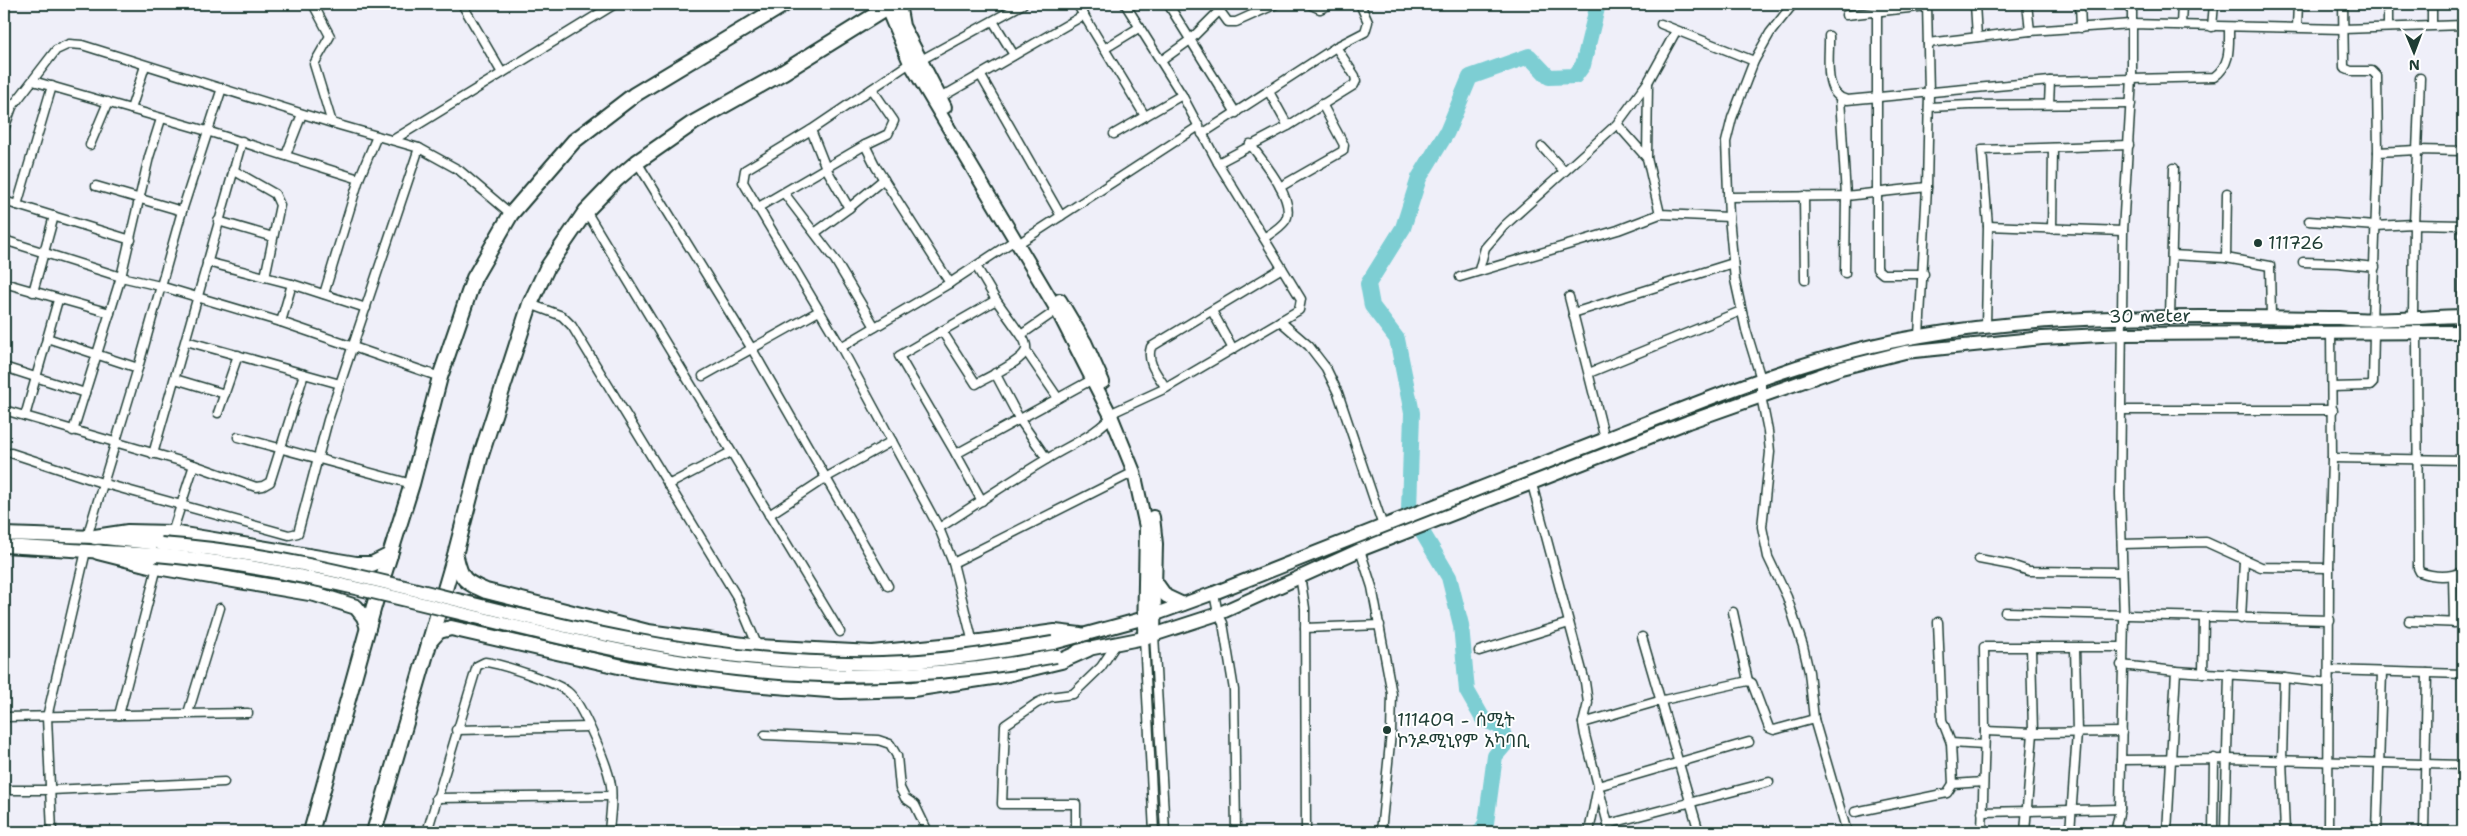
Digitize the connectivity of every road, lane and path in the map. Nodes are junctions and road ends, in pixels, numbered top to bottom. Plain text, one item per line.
1 (313, 4) edge
2 (462, 4) edge
3 (615, 4) edge
4 (785, 4) edge
5 (1023, 4) edge
6 (1077, 4) edge
7 (1125, 4) edge
8 (1168, 4) edge
9 (1276, 4) edge
10 (1308, 4) edge
11 (1331, 4) edge
12 (1360, 4) edge
13 (1793, 4) edge
14 (1975, 4) edge
15 (2027, 4) edge
16 (2080, 4) edge
17 (2132, 4) edge
18 (2182, 4) edge
19 (2214, 4) edge
20 (2298, 4) edge
21 (2343, 4) edge
22 (2388, 4) edge
23 (2432, 4) edge
24 (892, 5) edge
25 (1927, 5) edge
26 (1217, 8) edge
27 (1877, 12) junction
28 (1084, 15) junction
29 (1846, 15) dead end
30 (994, 21) junction
31 (1661, 24) dead end
32 (2131, 24) junction
33 (2432, 24) junction
34 (2181, 25) junction
35 (2463, 25) edge
36 (2388, 26) junction
37 (2212, 27) junction
38 (2297, 27) junction
39 (1140, 28) junction
40 (2081, 28) junction
41 (2230, 28) junction
42 (2343, 29) junction
43 (1676, 31) junction
44 (2030, 31) junction
45 (1829, 36) dead end
46 (1977, 37) junction
47 (1190, 40) junction
48 (1928, 43) junction
49 (1336, 47) junction
50 (1104, 49) junction
51 (1014, 55) junction
52 (915, 61) junction
53 (1161, 61) junction
54 (1754, 61) junction
55 (145, 66) junction
56 (502, 73) junction
57 (981, 76) junction
58 (2132, 78) junction
59 (2420, 78) dead end
60 (33, 81) junction
61 (2050, 81) junction
62 (1648, 82) junction
63 (52, 86) junction
64 (222, 88) junction
65 (872, 89) junction
66 (1268, 90) junction
67 (1929, 92) junction
68 (1182, 95) junction
69 (1878, 97) junction
70 (940, 98) junction
71 (1840, 98) junction
72 (108, 102) junction
73 (1322, 104) junction
74 (2049, 104) junction
75 (2131, 104) junction
76 (1929, 107) junction
77 (131, 109) junction
78 (1236, 113) junction
79 (302, 114) junction
80 (1145, 116) junction
81 (161, 119) junction
82 (332, 124) junction
83 (1617, 124) junction
84 (1288, 126) junction
85 (4, 128) edge
86 (811, 130) junction
87 (1201, 130) junction
88 (207, 131) junction
89 (1114, 134) dead end
90 (377, 136) junction
91 (393, 140) junction
92 (242, 141) junction
93 (1250, 144) junction
94 (90, 145) dead end
95 (865, 145) junction
96 (2129, 145) junction
97 (1542, 147) dead end
98 (419, 148) junction
99 (2053, 148) junction
100 (2418, 150) junction
101 (2378, 152) junction
102 (2463, 152) edge
103 (286, 155) junction
104 (1648, 158) junction
105 (637, 162) junction
106 (1218, 163) junction
107 (826, 168) junction
108 (2174, 168) dead end
109 (233, 170) junction
110 (1564, 171) junction
111 (884, 178) junction
112 (359, 179) junction
113 (96, 186) dead end
114 (1280, 187) junction
115 (1927, 187) junction
116 (1878, 192) junction
117 (784, 193) junction
118 (2227, 193) dead end
119 (1804, 196) junction
120 (1846, 196) junction
121 (1728, 197) junction
122 (141, 200) junction
123 (4, 201) edge
124 (17, 205) junction
125 (757, 208) junction
126 (849, 208) junction
127 (182, 211) junction
128 (586, 211) junction
129 (512, 214) junction
130 (1660, 214) junction
131 (54, 216) junction
132 (1061, 216) junction
133 (1729, 217) junction
134 (218, 221) junction
135 (2309, 221) dead end
136 (2414, 224) junction
137 (2463, 225) edge
138 (1988, 226) junction
139 (2376, 226) junction
140 (2052, 229) junction
141 (816, 232) junction
142 (2123, 232) junction
143 (273, 236) junction
144 (1264, 238) junction
145 (4, 240) edge
146 (131, 240) junction
147 (1020, 240) junction
148 (44, 252) junction
149 (2172, 255) junction
150 (2226, 258) junction
151 (206, 262) junction
152 (2303, 262) dead end
153 (1733, 263) junction
154 (976, 266) junction
155 (2375, 267) junction
156 (1282, 268) junction
157 (1479, 270) junction
158 (1845, 273) dead end
159 (1924, 274) junction
160 (122, 277) junction
161 (265, 277) junction
162 (1460, 277) dead end
163 (1805, 280) dead end
164 (4, 283) edge
165 (950, 283) junction
166 (292, 284) junction
167 (160, 286) junction
168 (33, 292) junction
169 (324, 294) junction
170 (1568, 297) dead end
171 (196, 298) junction
172 (58, 300) junction
173 (996, 300) junction
174 (530, 304) junction
175 (366, 308) junction
176 (1057, 310) junction
177 (819, 311) junction
178 (1212, 311) junction
179 (1741, 311) junction
180 (1573, 312) junction
181 (110, 313) junction
182 (2122, 316) junction
183 (2463, 316) edge
184 (2170, 317) junction
185 (2413, 317) junction
186 (2270, 318) junction
187 (1280, 321) junction
188 (281, 322) junction
189 (1986, 326) junction
190 (875, 327) junction
191 (2373, 327) junction
192 (942, 331) junction
193 (2331, 331) junction
194 (2417, 332) junction
195 (2463, 332) edge
196 (2122, 334) junction
197 (1022, 335) junction
198 (1919, 336) junction
199 (47, 338) junction
200 (186, 341) junction
201 (352, 346) junction
202 (841, 347) junction
203 (752, 349) junction
204 (1233, 349) junction
205 (1026, 350) junction
206 (238, 355) junction
207 (97, 356) junction
208 (4, 367) edge
209 (138, 368) junction
210 (995, 373) junction
211 (1589, 373) junction
212 (304, 374) junction
213 (702, 376) dead end
214 (35, 377) junction
215 (440, 378) junction
216 (175, 379) junction
217 (1093, 379) junction
218 (1761, 380) junction
219 (340, 384) junction
220 (2332, 387) junction
221 (1166, 388) junction
222 (85, 393) junction
223 (225, 394) junction
224 (1761, 396) junction
225 (1058, 398) junction
226 (4, 410) edge
227 (2121, 410) junction
228 (2332, 410) junction
229 (218, 413) dead end
230 (1114, 414) junction
231 (25, 416) junction
232 (1020, 420) junction
233 (74, 431) junction
234 (238, 437) dead end
235 (1605, 439) junction
236 (892, 441) junction
237 (115, 444) junction
238 (280, 447) junction
239 (731, 452) junction
240 (10, 453) dead end
241 (154, 454) junction
242 (956, 454) junction
243 (318, 458) junction
244 (1047, 458) junction
245 (2332, 458) junction
246 (2417, 459) junction
247 (2463, 460) edge
248 (194, 465) junction
249 (1134, 472) junction
250 (827, 477) junction
251 (102, 483) junction
252 (412, 484) junction
253 (1532, 484) junction
254 (668, 485) junction
255 (982, 501) junction
256 (181, 505) junction
257 (1421, 511) junction
258 (770, 515) junction
259 (1426, 524) junction
260 (1383, 526) junction
261 (939, 528) junction
262 (172, 533) junction
263 (4, 534) edge
264 (91, 537) junction
265 (2122, 544) junction
266 (4, 546) edge
267 (1360, 550) junction
268 (92, 551) junction
269 (158, 555) junction
270 (390, 555) junction
271 (455, 555) junction
272 (1979, 559) dead end
273 (2244, 561) junction
274 (953, 562) junction
275 (2329, 568) junction
276 (2122, 572) junction
277 (2463, 572) edge
278 (1300, 576) junction
279 (2453, 576) junction
280 (1156, 582) junction
281 (888, 586) dead end
282 (1214, 593) junction
283 (1184, 604) junction
284 (220, 608) dead end
285 (1733, 612) dead end
286 (2006, 612) dead end
287 (1218, 614) junction
288 (1150, 616) junction
289 (2124, 617) junction
290 (2204, 618) junction
291 (2241, 619) junction
292 (2330, 620) junction
293 (2409, 621) dead end
294 (1938, 622) dead end
295 (2454, 622) junction
296 (1569, 623) junction
297 (2463, 623) edge
298 (1380, 625) junction
299 (368, 628) junction
300 (1305, 628) junction
301 (840, 632) dead end
302 (1080, 635) junction
303 (1149, 636) junction
304 (1642, 637) dead end
305 (429, 643) junction
306 (1117, 643) junction
307 (973, 644) junction
308 (758, 647) junction
309 (2031, 647) junction
310 (2122, 647) junction
311 (2076, 648) junction
312 (1088, 649) junction
313 (1479, 652) dead end
314 (2121, 665) junction
315 (2330, 670) junction
316 (2176, 671) junction
317 (2382, 672) junction
318 (2203, 673) junction
319 (2427, 673) junction
320 (2229, 674) junction
321 (2463, 674) edge
322 (2284, 678) junction
323 (1748, 681) junction
324 (2329, 683) junction
325 (1659, 700) junction
326 (188, 713) junction
327 (248, 713) dead end
328 (119, 715) junction
329 (46, 717) junction
330 (4, 718) edge
331 (1814, 719) junction
332 (1583, 723) junction
333 (589, 727) junction
334 (456, 730) junction
335 (1985, 731) junction
336 (2122, 732) junction
337 (2033, 733) junction
338 (2076, 733) junction
339 (765, 735) dead end
340 (1749, 742) dead end
341 (1951, 742) junction
342 (1984, 746) junction
343 (2170, 758) junction
344 (2214, 758) junction
345 (2228, 758) junction
346 (2121, 760) junction
347 (2282, 760) junction
348 (2329, 760) junction
349 (1678, 763) junction
350 (2379, 763) junction
351 (2426, 764) junction
352 (2463, 765) edge
353 (224, 782) dead end
354 (1769, 782) dead end
355 (1983, 782) junction
356 (1953, 784) junction
357 (1598, 786) junction
358 (4, 790) edge
359 (51, 790) junction
360 (611, 796) junction
361 (436, 798) junction
362 (1690, 803) junction
363 (2070, 809) junction
364 (2120, 809) junction
365 (1855, 812) dead end
366 (1982, 812) junction
367 (2026, 812) junction
368 (1608, 824) junction
369 (52, 832) edge
370 (311, 832) edge
371 (374, 832) edge
372 (427, 832) edge
373 (609, 832) edge
374 (928, 832) edge
375 (1076, 832) edge
376 (1154, 832) edge
377 (1164, 832) edge
378 (1236, 832) edge
379 (1306, 832) edge
380 (1381, 832) edge
381 (1589, 832) edge
382 (1610, 832) edge
383 (1699, 832) edge
384 (1847, 832) edge
385 (1982, 832) edge
386 (2025, 832) edge
387 (2070, 832) edge
388 (2115, 832) edge
389 (2167, 832) edge
390 (2214, 832) edge
391 (2225, 832) edge
392 (2285, 832) edge
393 (2328, 832) edge
394 (2377, 832) edge
395 (2424, 832) edge

1 - 82 street
2 - 56 street
3 - 56 street
4 - 129 highway
5 - 30 street
6 - 28 street
7 - 39 street
8 - 47 street
9 - 26 street
10 - 11 street
12 - 49 street
13 - 54 street
14 - 46 street
15 - 44 street
16 - 40 street
17 - 32 street
18 - 34 street
19 - 37 street
20 - 38 street
21 - 42 street
22 - 36 street
23 - 33 street
24 - 52 main road
24 - 105 highway
25 - 27 street
25 - 48 street
26 - 47 street
27 - 29 street
27 - 69 street
28 - 50 street
28 - 51 street
30 - 51 street
30 - 52 street
31 - 43 street
32 - 34 street
32 - 40 street
32 - 58 street
33 - 35 street
33 - 36 street
34 - 37 street
36 - 42 street
37 - 41 street
38 - 41 street
38 - 42 street
39 - 50 street
39 - 53 street
40 - 44 street
41 - 58 street
42 - 101 street
43 - 54 street
43 - 62 street
44 - 46 street
45 - 71 street
46 - 48 street
47 - 53 street
47 - 78 street
48 - 67 street
49 - 66 street
49 - 73 street
50 - 80 street
51 - 57 street
52 - 65 street
52 - 70 main road
52 - 147 main road
53 - 68 street
54 - 121 street
55 - 60 street
55 - 64 street
55 - 77 street
56 - 91 street
57 - 70 street
57 - 132 street
58 - 61 street
58 - 75 street
59 - 100 street
60 - 63 street
60 - 85 street
61 - 67 street
61 - 74 street
62 - 83 street
62 - 104 street
63 - 72 street
63 - 124 street
64 - 79 street
64 - 88 street
65 - 86 street
65 - 95 street
66 - 78 street
66 - 84 street
67 - 69 street
67 - 76 street
68 - 80 street
68 - 87 street
69 - 71 street
69 - 116 street
70 - 147 main road
71 - 120 street
72 - 77 street
72 - 94 street
73 - 84 street
73 - 114 street
74 - 75 street
74 - 76 street
75 - 96 street
76 - 115 street
77 - 81 street
78 - 87 street
79 - 82 street
79 - 103 street
80 - 89 street
81 - 88 street
81 - 122 street
82 - 90 street
83 - 104 street
83 - 110 street
84 - 93 street
86 - 107 street
86 - 125 street
87 - 106 street
87 - 132 street
88 - 92 street
88 - 127 street
90 - 91 street
90 - 112 street
91 - 98 street
92 - 103 street
92 - 109 street
93 - 106 street
93 - 114 street
95 - 107 street
95 - 111 street
96 - 99 street
96 - 142 street
97 - 110 street
98 - 129 street
98 - 175 street
99 - 138 street
99 - 140 street
100 - 101 street
100 - 102 street
100 - 136 street
101 - 139 street
103 - 112 street
104 - 130 street
105 - 128 highway
105 - 203 street
106 - 144 street
107 - 117 street
107 - 126 street
108 - 149 street
109 - 134 street
109 - 143 street
110 - 157 street
111 - 126 street
111 - 165 street
112 - 169 street
113 - 122 street
114 - 144 street
115 - 116 street
115 - 159 street
116 - 120 street
116 - 159 street
117 - 125 street
117 - 141 street
118 - 150 street
119 - 120 street
119 - 121 street
119 - 163 street
120 - 158 street
121 - 133 street
122 - 127 street
122 - 146 street
123 - 124 street
124 - 131 street
125 - 177 street
126 - 141 street
127 - 167 street
128 - 174 highway
128 - 239 street
129 - 215 highway
130 - 133 street
130 - 157 street
131 - 146 street
131 - 148 street
132 - 147 street
133 - 153 street
134 - 143 street
134 - 151 street
135 - 139 street
136 - 137 street
136 - 139 street
136 - 185 street
137 - 183 street
138 - 140 street
138 - 189 street
139 - 155 street
140 - 142 street
141 - 190 street
142 - 182 street
143 - 161 street
144 - 156 street
145 - 148 street
146 - 160 street
147 - 154 street
147 - 176 main road
147 - 230 main road
148 - 160 street
148 - 168 street
149 - 150 street
149 - 184 street
150 - 186 street
151 - 161 street
151 - 171 street
152 - 155 street
153 - 179 street
153 - 180 street
154 - 165 street
154 - 173 street
155 - 191 street
156 - 178 street
156 - 187 street
157 - 162 street
159 - 198 street
160 - 167 street
160 - 181 street
161 - 166 street
164 - 168 street
165 - 190 street
166 - 169 street
166 - 188 street
167 - 171 street
167 - 209 street
168 - 172 street
169 - 175 street
170 - 180 street
171 - 188 street
171 - 200 street
172 - 181 street
172 - 199 street
173 - 192 street
173 - 197 street
174 - 254 street
174 - 271 highway
175 - 201 street
176 - 197 street
176 - 217 main road
177 - 202 street
177 - 203 street
178 - 204 street
178 - 221 street
179 - 211 street
179 - 218 street
180 - 211 street
181 - 207 street
182 - 184 main road
182 - 189 main road
182 - 196 street
183 - 185 main road
184 - 186 main road
185 - 191 main road
186 - 191 main road
187 - 204 street
187 - 260 street
188 - 201 street
189 - 198 main road
190 - 202 street
191 - 193 main road, 30 meter
191 - 194 main road, 30 meter
191 - 220 street
192 - 210 street
192 - 242 street
193 - 196 main road, 30 meter
193 - 220 street
194 - 195 main road, 30 meter
194 - 246 street
196 - 224 main road, 30 meter
196 - 227 street
197 - 205 street
198 - 218 main road
199 - 207 street
199 - 214 street
200 - 206 street
200 - 216 street
201 - 215 street
201 - 219 street
202 - 236 street
203 - 213 street
203 - 250 street
204 - 221 street
205 - 210 street
205 - 225 street
206 - 212 street
206 - 223 street
207 - 209 street
207 - 222 street
208 - 214 street
209 - 237 street
210 - 232 street
211 - 235 street
212 - 219 street
212 - 238 street
214 - 222 street
214 - 231 street
215 - 252 highway
216 - 223 street
216 - 241 street
217 - 225 street
217 - 230 main road
218 - 224 street
218 - 235 main road
219 - 243 street
220 - 228 street
221 - 230 street
222 - 233 street
223 - 229 street
224 - 253 main road, 30 meter
224 - 331 street
225 - 232 street
226 - 231 street
227 - 228 street
227 - 265 street
228 - 245 street
230 - 244 street
230 - 249 main road
230 - 280 main road
231 - 233 street
232 - 242 street
232 - 244 street
233 - 237 street
234 - 238 street
235 - 257 main road
236 - 250 street
236 - 261 street
237 - 241 street
237 - 251 street
238 - 243 street
238 - 248 street
239 - 254 street
239 - 258 street
240 - 251 street
241 - 248 street
242 - 255 street
243 - 252 street
243 - 256 street
244 - 255 street
245 - 246 street
245 - 275 street
246 - 247 street
246 - 279 street
248 - 256 street
249 - 274 street
249 - 288 main road
250 - 258 street
250 - 281 street
251 - 256 street
251 - 264 street
252 - 270 highway
253 - 259 main road, 30 meter
253 - 296 street
254 - 308 street
255 - 261 street
256 - 262 street
257 - 259 main road
257 - 260 main road
258 - 301 street
259 - 267 main road, 30 meter
260 - 282 main road
261 - 274 street
262 - 264 highway
262 - 270 highway
263 - 264 main road
264 - 269 main road
265 - 273 street
265 - 276 street
266 - 268 main road
267 - 278 main road, 30 meter
267 - 298 street
268 - 269 highway
268 - 329 street
269 - 299 highway
269 - 302 main road, bridge
269 - 312 main road, 30 meter, bridge
269 - 328 street
270 - 299 highway
271 - 305 highway
271 - 308 highway
272 - 276 street
273 - 275 street
273 - 291 street
274 - 307 street
275 - 292 street
276 - 289 street
277 - 279 street
278 - 287 main road, 30 meter
278 - 300 street
279 - 295 street
280 - 283 main road
280 - 288 main road
282 - 283 main road
282 - 287 street
283 - 288 main road
284 - 326 street
285 - 323 street
286 - 289 street
287 - 303 main road, 30 meter
287 - 378 street
288 - 302 main road
288 - 303 main road
289 - 290 street
289 - 310 street
290 - 291 street
290 - 318 street
291 - 292 street
292 - 315 street
293 - 295 street
294 - 341 street
295 - 297 street
296 - 313 street
296 - 332 street
298 - 300 street
298 - 380 street
299 - 370 highway
300 - 379 street
302 - 307 highway
303 - 306 main road, 30 meter
303 - 376 street
303 - 377 street
304 - 325 street
305 - 312 highway
305 - 371 highway
306 - 312 main road, 30 meter
306 - 375 street
307 - 308 highway
309 - 311 street
309 - 335 street
309 - 337 street
310 - 311 street
310 - 314 street
311 - 338 street
314 - 316 street
314 - 336 street
315 - 317 street
315 - 324 street
316 - 318 street
316 - 343 street
317 - 319 street
317 - 350 street
318 - 320 street
319 - 321 street
319 - 351 street
320 - 322 street
320 - 345 street
322 - 324 street
322 - 347 street
323 - 325 street
323 - 331 street
324 - 348 street
325 - 332 street
325 - 349 street
326 - 327 street
326 - 328 street
328 - 329 street
329 - 330 street
329 - 359 street
331 - 384 street
332 - 357 street
333 - 334 street
333 - 334 street
333 - 360 street
334 - 361 street
335 - 337 street
335 - 342 street
336 - 338 street
336 - 346 street
337 - 338 street
337 - 367 street
338 - 363 street
339 - 374 street
340 - 349 street
341 - 342 street
341 - 356 street
342 - 355 street
343 - 344 street
343 - 346 street
343 - 389 street
344 - 345 street
344 - 390 street
345 - 347 street
345 - 391 street
346 - 364 street
347 - 348 street
347 - 392 street
348 - 350 street
348 - 393 street
349 - 357 street
349 - 362 street
350 - 351 street
350 - 394 street
351 - 352 street
351 - 395 street
353 - 359 street
354 - 362 street
355 - 356 street
355 - 366 street
356 - 365 street
357 - 368 street
357 - 381 street
358 - 359 street
359 - 369 street
360 - 361 street
360 - 373 street
361 - 372 street
362 - 368 street
362 - 383 street
363 - 364 street
363 - 367 street
363 - 387 street
364 - 388 street
366 - 367 street
366 - 385 street
367 - 386 street
368 - 382 street

